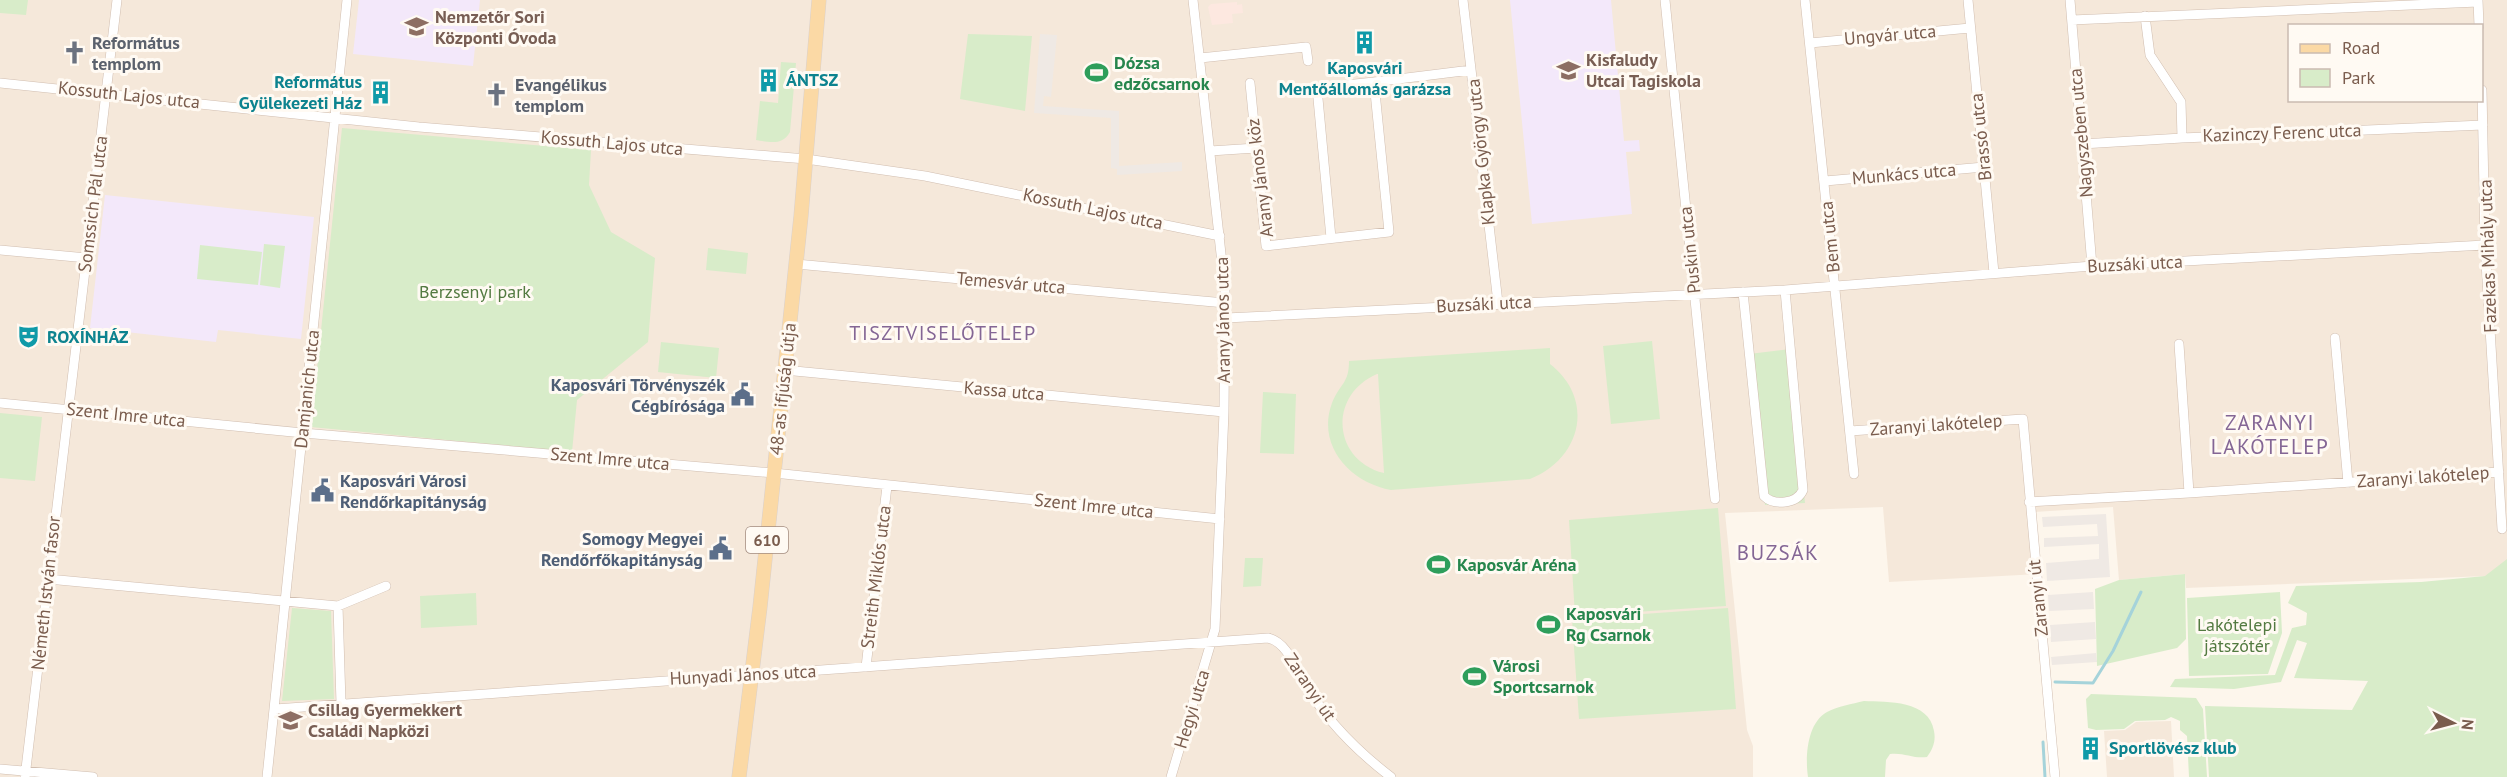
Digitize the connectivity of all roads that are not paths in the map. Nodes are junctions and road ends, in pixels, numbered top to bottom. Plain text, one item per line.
1 (117, 0) edge
2 (346, 0) edge
3 (819, 0) edge
4 (1193, 0) edge
5 (1463, 0) edge
6 (1665, 0) edge
7 (1805, 0) edge
8 (1968, 0) edge
9 (2070, 0) edge
10 (2478, 1) edge
11 (2145, 16) junction
12 (2072, 20) junction
13 (2479, 24) edge
14 (1970, 28) junction
15 (1810, 43) junction
16 (1200, 58) junction
17 (1308, 60) dead end
18 (1471, 70) junction
19 (1250, 82) dead end
20 (1374, 82) junction
21 (0, 83) edge
22 (107, 93) junction
23 (2482, 102) edge
24 (334, 117) junction
25 (2483, 125) junction
26 (2182, 138) junction
27 (2082, 144) junction
28 (1256, 148) junction
29 (1210, 151) junction
30 (806, 159) junction
31 (1984, 167) junction
32 (1825, 181) junction
33 (1220, 236) junction
34 (1331, 238) junction
35 (2486, 244) junction
36 (0, 250) edge
37 (87, 258) junction
38 (796, 264) junction
39 (2092, 266) junction
40 (1994, 273) junction
41 (1836, 287) junction
42 (1785, 290) junction
43 (1743, 292) junction
44 (1694, 293) junction
45 (1225, 303) junction
46 (1498, 303) junction
47 (1226, 318) junction
48 (2335, 338) dead end
49 (2180, 344) dead end
50 (784, 370) junction
51 (0, 403) edge
52 (68, 408) junction
53 (1224, 412) junction
54 (2022, 419) joint
55 (1850, 431) junction
56 (303, 433) junction
57 (2499, 472) junction
58 (774, 473) junction
59 (1854, 474) dead end
60 (2348, 483) junction
61 (887, 486) junction
62 (2189, 493) junction
63 (1715, 499) dead end
64 (2029, 502) junction
65 (1220, 519) junction
66 (2502, 529) dead end
67 (48, 579) junction
68 (386, 586) dead end
69 (285, 602) junction
70 (338, 606) junction
71 (1212, 641) junction
72 (866, 667) junction
73 (751, 675) junction
74 (341, 703) junction
75 (274, 709) junction
76 (0, 769) edge
77 (25, 774) edge
78 (93, 777) edge
79 (267, 777) edge
80 (739, 777) edge
81 (1171, 777) edge
82 (1391, 777) edge
83 (2055, 777) edge

1 - 22 street, Somssich Pál utca
2 - 24 street, Damjanich utca
3 - 30 main road, 48-as ifjúság útja / 610
4 - 16 street, Arany János utca
5 - 18 street, Klapka György utca
6 - 44 street, Puskin utca
7 - 15 street, Bem utca
8 - 14 street, Brassó utca
9 - 12 street, Nagyszeben utca
10 - 11 street
10 - 13 street
11 - 12 street
11 - 26 street
12 - 27 street, Nagyszeben utca
14 - 15 street, Ungvár utca
14 - 31 street, Brassó utca
15 - 32 street, Bem utca
16 - 17 street
16 - 29 street, Arany János utca
18 - 20 street
18 - 46 street, Klapka György utca
19 - 28 street, Arany János köz
20 - 34 street
20 - 34 street, Arany János köz
21 - 22 street, Kossuth Lajos utca
22 - 24 street, Kossuth Lajos utca
22 - 37 street, Somssich Pál utca
23 - 25 street, Fazekas Mihály utca
24 - 30 street, Kossuth Lajos utca
24 - 56 street, Damjanich utca
25 - 26 street, Kazinczy Ferenc utca
25 - 35 street, Fazekas Mihály utca
26 - 27 street, Kazinczy Ferenc utca
27 - 39 street, Nagyszeben utca
28 - 29 street
28 - 34 street, Arany János köz
29 - 33 street, Arany János utca
30 - 33 street, Kossuth Lajos utca
30 - 38 main road, 48-as ifjúság útja / 610
31 - 32 street, Munkács utca
31 - 40 street, Brassó utca
32 - 41 street, Bem utca
33 - 45 street, Arany János utca
35 - 39 street, Buzsáki utca
35 - 57 street, Fazekas Mihály utca
36 - 37 street
37 - 52 street, Somssich Pál utca
38 - 45 street, Temesvár utca
38 - 50 main road, 48-as ifjúság útja / 610
39 - 40 street, Buzsáki utca
40 - 41 street, Buzsáki utca
41 - 42 street, Buzsáki utca
41 - 55 street, Bem utca
42 - 43 street, Buzsáki utca
42 - 43 street
43 - 44 street, Buzsáki utca
44 - 46 street, Buzsáki utca
44 - 63 street, Puskin utca
45 - 47 street, Arany János utca
46 - 47 street, Buzsáki utca
47 - 53 street, Arany János utca
48 - 60 street, Zaranyi lakótelep
49 - 62 street
50 - 53 street, Kassa utca
50 - 58 main road, 48-as ifjúság útja / 610
51 - 52 street, Szent Imre utca
52 - 56 street, Szent Imre utca
52 - 67 street, Németh István fasor
53 - 65 street, Arany János utca
54 - 55 street, Zaranyi lakótelep
54 - 64 street, Zaranyi út
55 - 59 street, Bem utca
56 - 58 street, Szent Imre utca
56 - 69 street, Damjanich utca
57 - 60 street, Zaranyi lakótelep
57 - 66 street, Fazekas Mihály utca
58 - 61 street, Szent Imre utca
58 - 73 main road, 48-as ifjúság útja / 610
60 - 62 street, Zaranyi lakótelep
61 - 65 street, Szent Imre utca
61 - 72 street, Streith Miklós utca
62 - 64 street, Zaranyi lakótelep
64 - 83 street, Zaranyi út
65 - 71 street, Arany János utca
67 - 69 street
67 - 77 street, Németh István fasor
68 - 70 street
69 - 70 street
69 - 75 street, Damjanich utca
70 - 74 street
71 - 72 street, Hunyadi János utca
71 - 81 street, Hegyi utca
71 - 82 street, Zaranyi út
72 - 73 street, Hunyadi János utca
73 - 74 street, Hunyadi János utca
73 - 80 main road, 48-as ifjúság útja / 610
74 - 75 street, Hunyadi János utca
75 - 79 street, Damjanich utca
76 - 77 street
77 - 78 street

